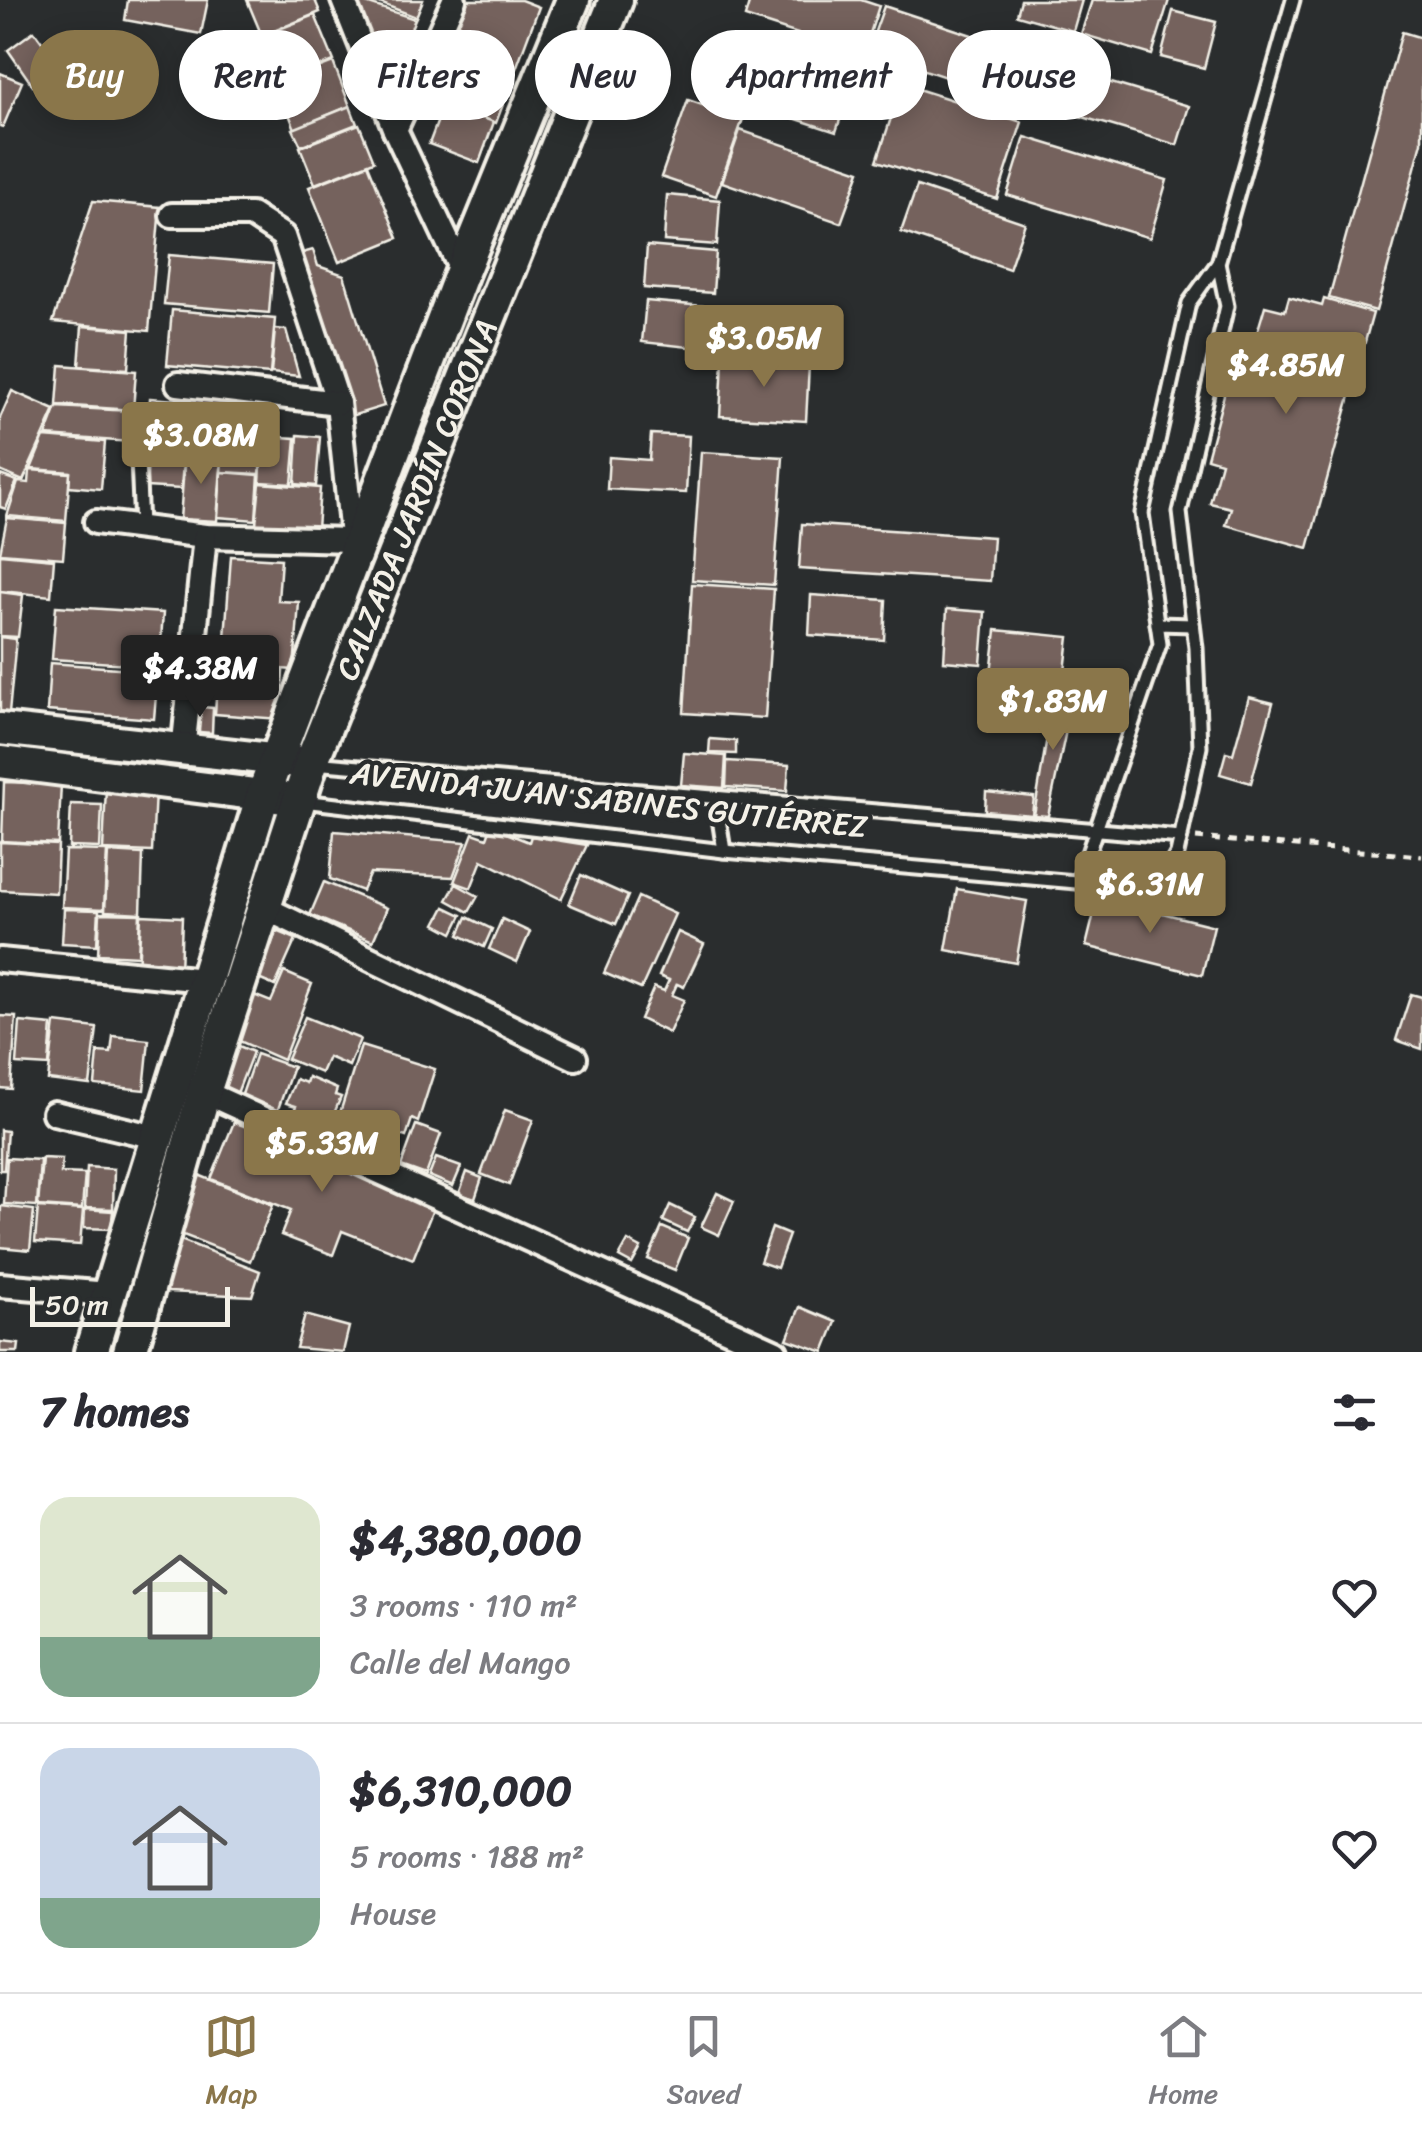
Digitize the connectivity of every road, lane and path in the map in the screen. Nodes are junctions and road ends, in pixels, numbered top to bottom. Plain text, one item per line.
1 (343, 0) edge
2 (454, 0) edge
3 (573, 0) edge
4 (616, 0) edge
5 (1293, 0) edge
6 (560, 30) edge
7 (603, 30) edge
8 (535, 90) edge
9 (566, 120) edge
10 (395, 130) junction
11 (172, 216) dead end
12 (1218, 263) junction
13 (462, 272) junction
14 (178, 384) dead end
15 (338, 403) junction
16 (138, 459) dead end
17 (96, 522) dead end
18 (141, 527) junction
19 (205, 536) junction
20 (352, 549) junction
21 (1156, 624) junction
22 (1193, 625) junction
23 (0, 729) edge
24 (183, 752) junction
25 (277, 760) junction
26 (0, 762) edge
27 (311, 763) junction
28 (262, 795) junction
29 (716, 799) junction
30 (300, 800) junction
31 (1095, 830) junction
32 (1181, 837) junction
33 (724, 852) junction
34 (1422, 856) edge
35 (1078, 882) junction
36 (265, 908) junction
37 (0, 960) edge
38 (204, 980) junction
39 (575, 1058) dead end
40 (204, 1092) junction
41 (54, 1113) dead end
42 (156, 1137) junction
43 (0, 1285) edge
44 (108, 1294) junction
45 (91, 1352) edge
46 (130, 1352) edge
47 (776, 1352) edge

1 - 10 street
2 - 10 street
3 - 6 main road, CALZADA JARDÍN CORONA
4 - 7 main road, CALZADA JARDÍN CORONA
5 - 12 lane
8 - 13 main road, CALZADA JARDÍN CORONA
9 - 27 main road, CALZADA JARDÍN CORONA
10 - 13 street
11 - 15 street
12 - 21 lane
12 - 22 lane
13 - 20 main road, CALZADA JARDÍN CORONA
14 - 15 street
15 - 20 street
16 - 18 lane
17 - 18 street
18 - 19 street
19 - 20 street
19 - 24 street
20 - 25 main road, CALZADA JARDÍN CORONA
21 - 22 lane
21 - 31 lane
22 - 32 lane
23 - 24 street
24 - 25 street
25 - 27 street
25 - 28 main road, CALZADA JARDÍN CORONA
26 - 28 street, AVENIDA JUAN SABINES GUTIÉRREZ
27 - 29 lane, AVENIDA JUAN SABINES GUTIÉRREZ
27 - 30 main road, CALZADA JARDÍN CORONA
28 - 30 street, AVENIDA JUAN SABINES GUTIÉRREZ
28 - 38 main road, CALZADA JARDÍN CORONA
29 - 31 lane, AVENIDA JUAN SABINES GUTIÉRREZ
29 - 33 lane
30 - 33 lane, AVENIDA JUAN SABINES GUTIÉRREZ
30 - 36 main road, CALZADA JARDÍN CORONA
31 - 32 lane, AVENIDA JUAN SABINES GUTIÉRREZ
31 - 35 lane
32 - 34 path
32 - 35 lane, AVENIDA JUAN SABINES GUTIÉRREZ
33 - 35 lane, AVENIDA JUAN SABINES GUTIÉRREZ
36 - 39 street
36 - 40 main road, CALZADA JARDÍN CORONA
37 - 38 street
38 - 42 main road, CALZADA JARDÍN CORONA
40 - 46 main road, CALZADA JARDÍN CORONA
40 - 47 street
41 - 42 street
42 - 44 main road, CALZADA JARDÍN CORONA
43 - 44 street
44 - 45 main road, CALZADA JARDÍN CORONA

